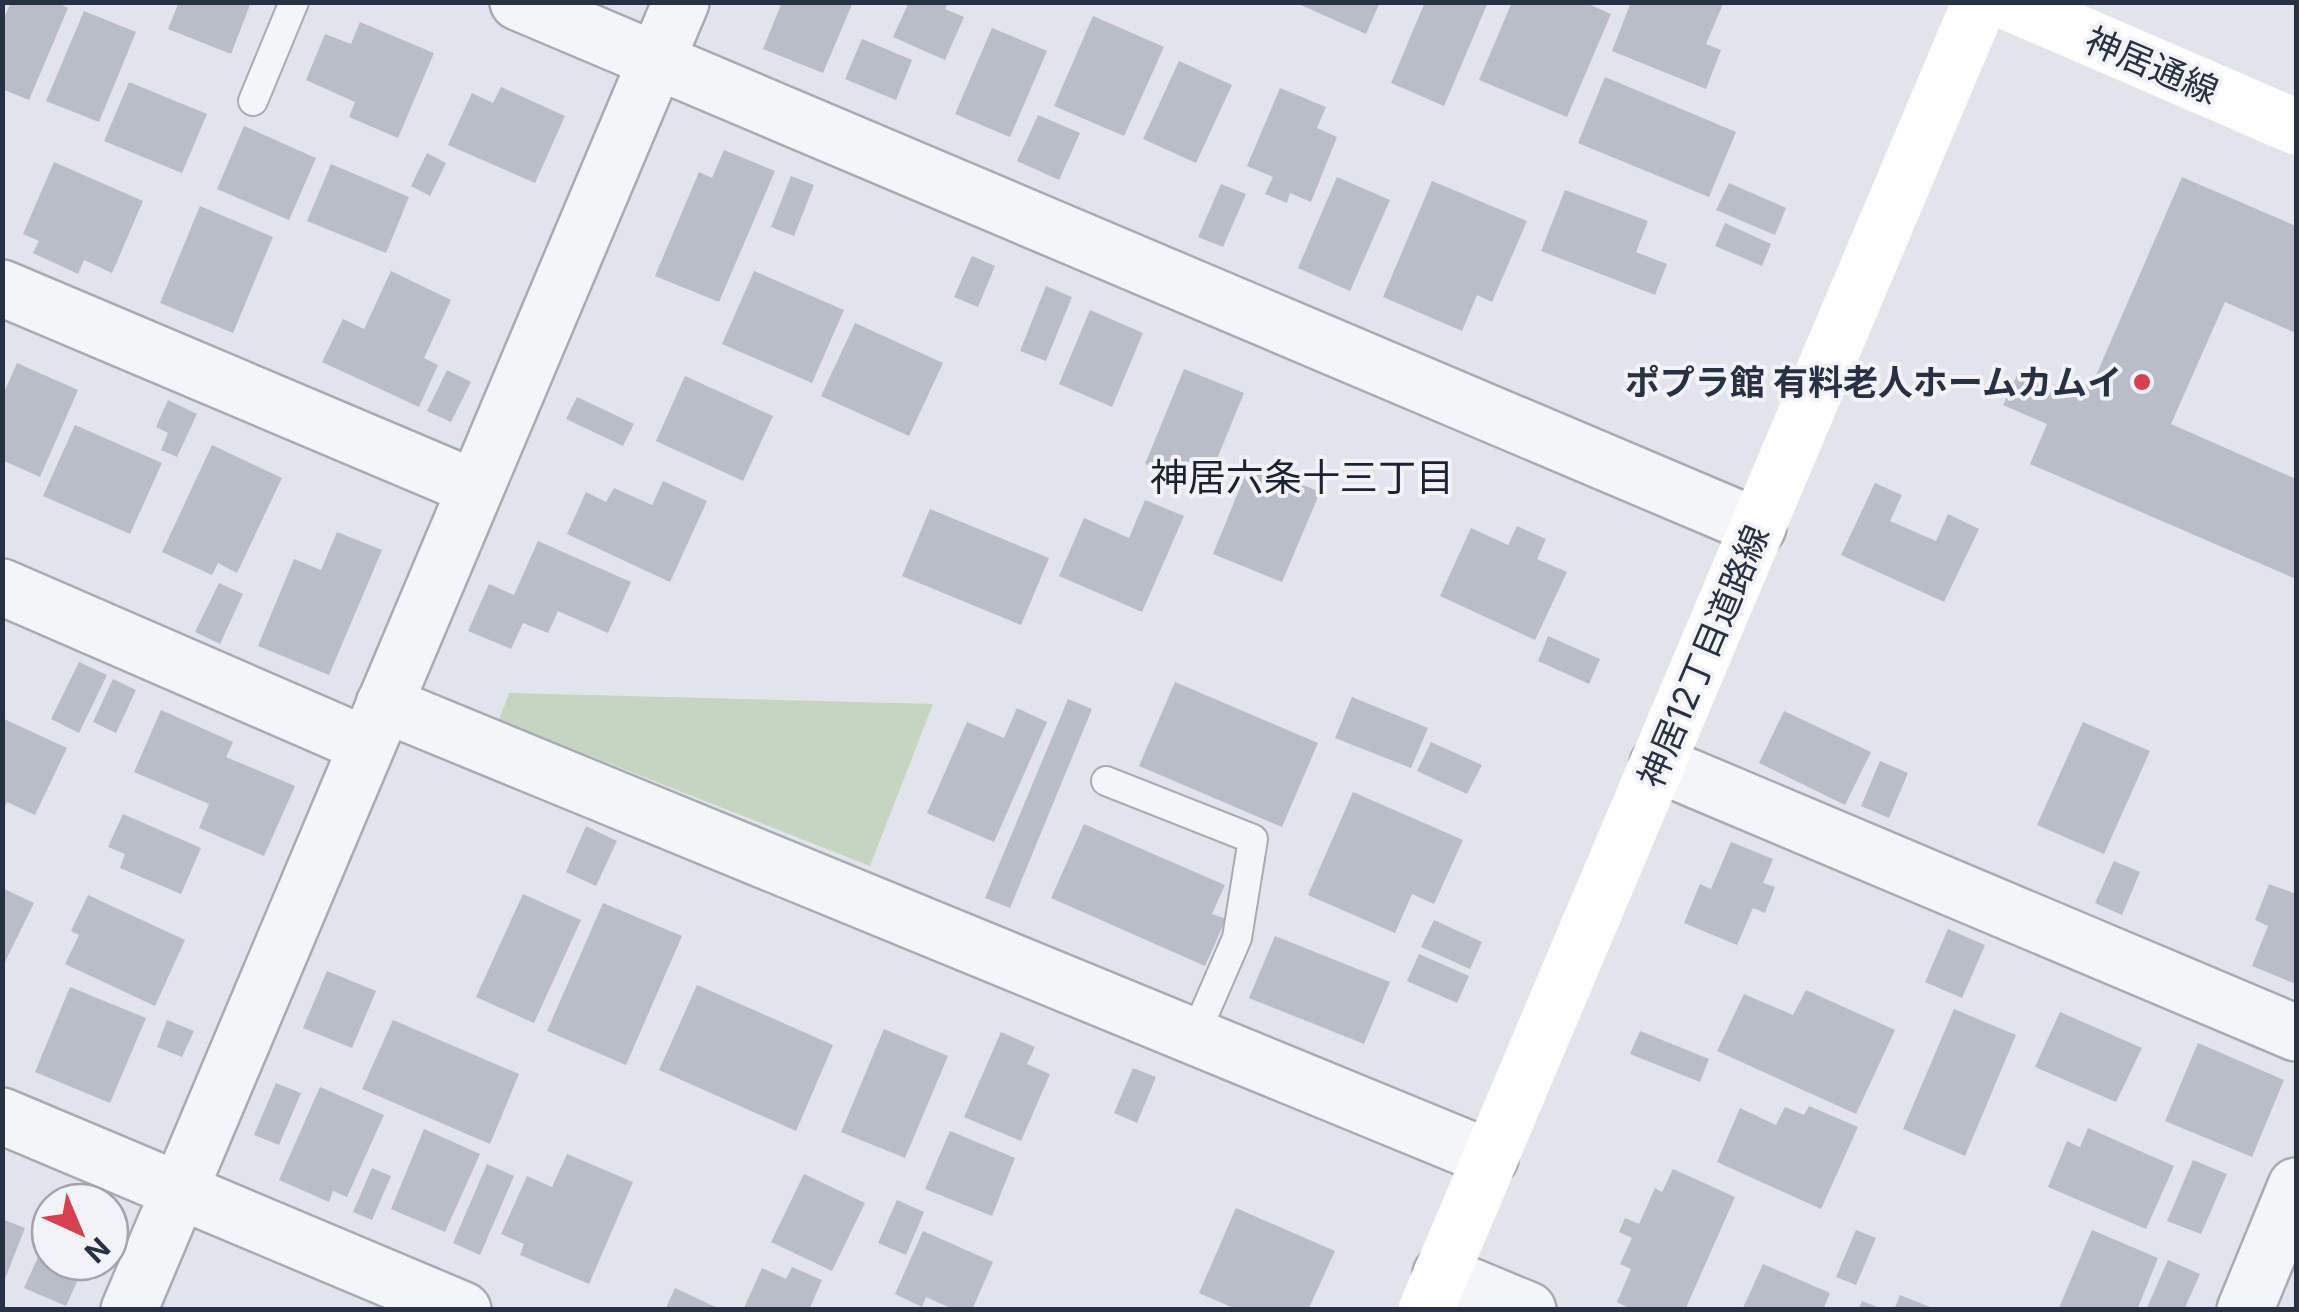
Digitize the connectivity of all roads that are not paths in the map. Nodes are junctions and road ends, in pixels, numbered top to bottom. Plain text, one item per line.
1 (294, 2) edge
2 (518, 2) edge
3 (682, 2) edge
4 (1980, 2) edge
5 (2007, 2) edge
6 (656, 62) junction
7 (252, 101) dead end
8 (2296, 127) edge
9 (2, 288) edge
10 (474, 488) junction
11 (1758, 527) junction
12 (2, 587) edge
13 (375, 725) junction
14 (1658, 764) junction
15 (1106, 780) dead end
16 (2296, 1033) edge
17 (1194, 1037) junction
18 (2, 1116) edge
19 (1490, 1158) junction
20 (2296, 1186) edge
21 (179, 1190) junction
22 (1434, 1292) edge
23 (128, 1310) edge
24 (463, 1310) edge
25 (1528, 1310) edge
26 (2245, 1310) edge

1 - 7 lane
2 - 6 street
3 - 6 street
4 - 11 street, 神居12丁目道路線
5 - 8 street, 神居通線
6 - 10 street
6 - 11 street
9 - 10 street
10 - 13 street
11 - 14 street, 神居12丁目道路線
12 - 13 street
13 - 17 street
13 - 21 street
14 - 16 street
14 - 19 street, 神居12丁目道路線
15 - 17 lane
17 - 19 street
18 - 21 street
19 - 22 street, 神居12丁目道路線
20 - 26 street
21 - 23 street
21 - 24 street
22 - 25 street

